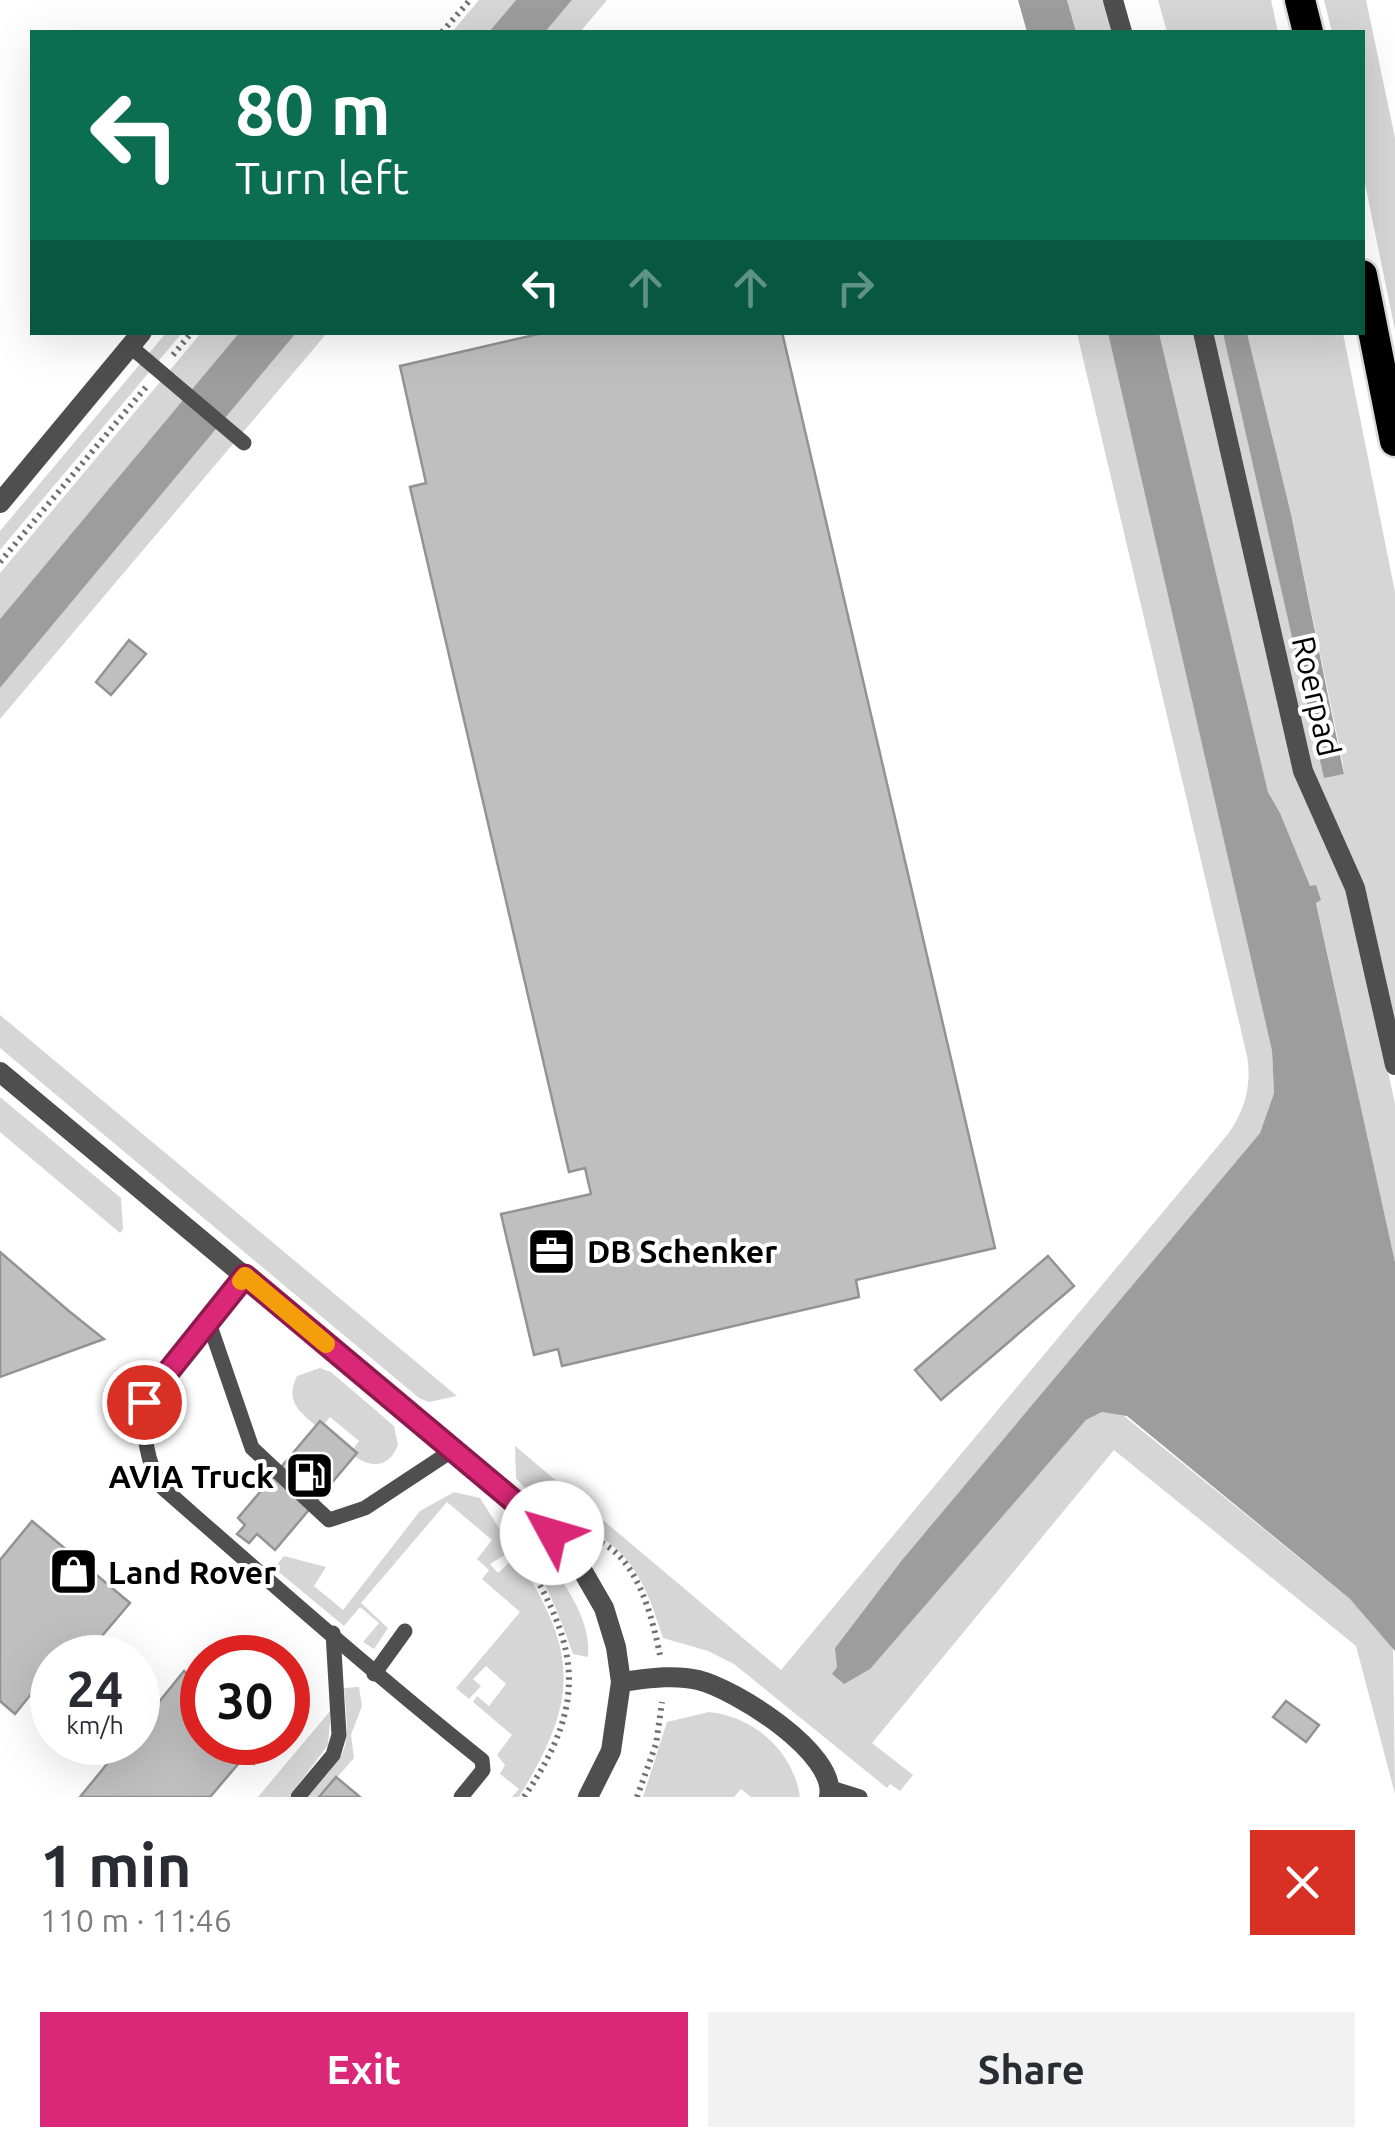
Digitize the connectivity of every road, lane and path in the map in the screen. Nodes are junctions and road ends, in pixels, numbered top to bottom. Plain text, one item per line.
1 (470, 0) edge
2 (1113, 0) edge
3 (1300, 0) edge
4 (444, 30) edge
5 (1121, 30) edge
6 (1308, 30) edge
7 (1365, 289) edge
8 (190, 335) edge
9 (1204, 335) edge
10 (136, 340) edge
11 (160, 371) junction
12 (1395, 441) edge
13 (244, 442) dead end
14 (0, 503) edge
15 (0, 562) edge
16 (1395, 1065) edge
17 (0, 1072) edge
18 (245, 1276) junction
19 (208, 1320) junction
20 (454, 1450) junction
21 (507, 1530) dead end
22 (405, 1631) dead end
23 (332, 1633) junction
24 (374, 1674) junction
25 (664, 1677) junction
26 (621, 1682) junction
27 (830, 1793) edge
28 (586, 1795) edge
29 (298, 1797) edge
30 (461, 1797) edge
31 (524, 1797) edge
32 (637, 1797) edge
33 (860, 1797) edge

1 - 4 path
2 - 5 street
3 - 6 highway
7 - 12 highway
8 - 11 path
9 - 16 street, Roerpad
10 - 11 lane
10 - 14 street
11 - 13 lane
11 - 15 path
17 - 18 street
18 - 19 lane
18 - 20 street
19 - 20 lane
19 - 23 lane
20 - 26 street
21 - 31 path
22 - 24 lane
23 - 24 lane
23 - 29 lane
24 - 30 lane
25 - 26 street
25 - 27 street
25 - 32 path
26 - 28 street
27 - 33 lane

